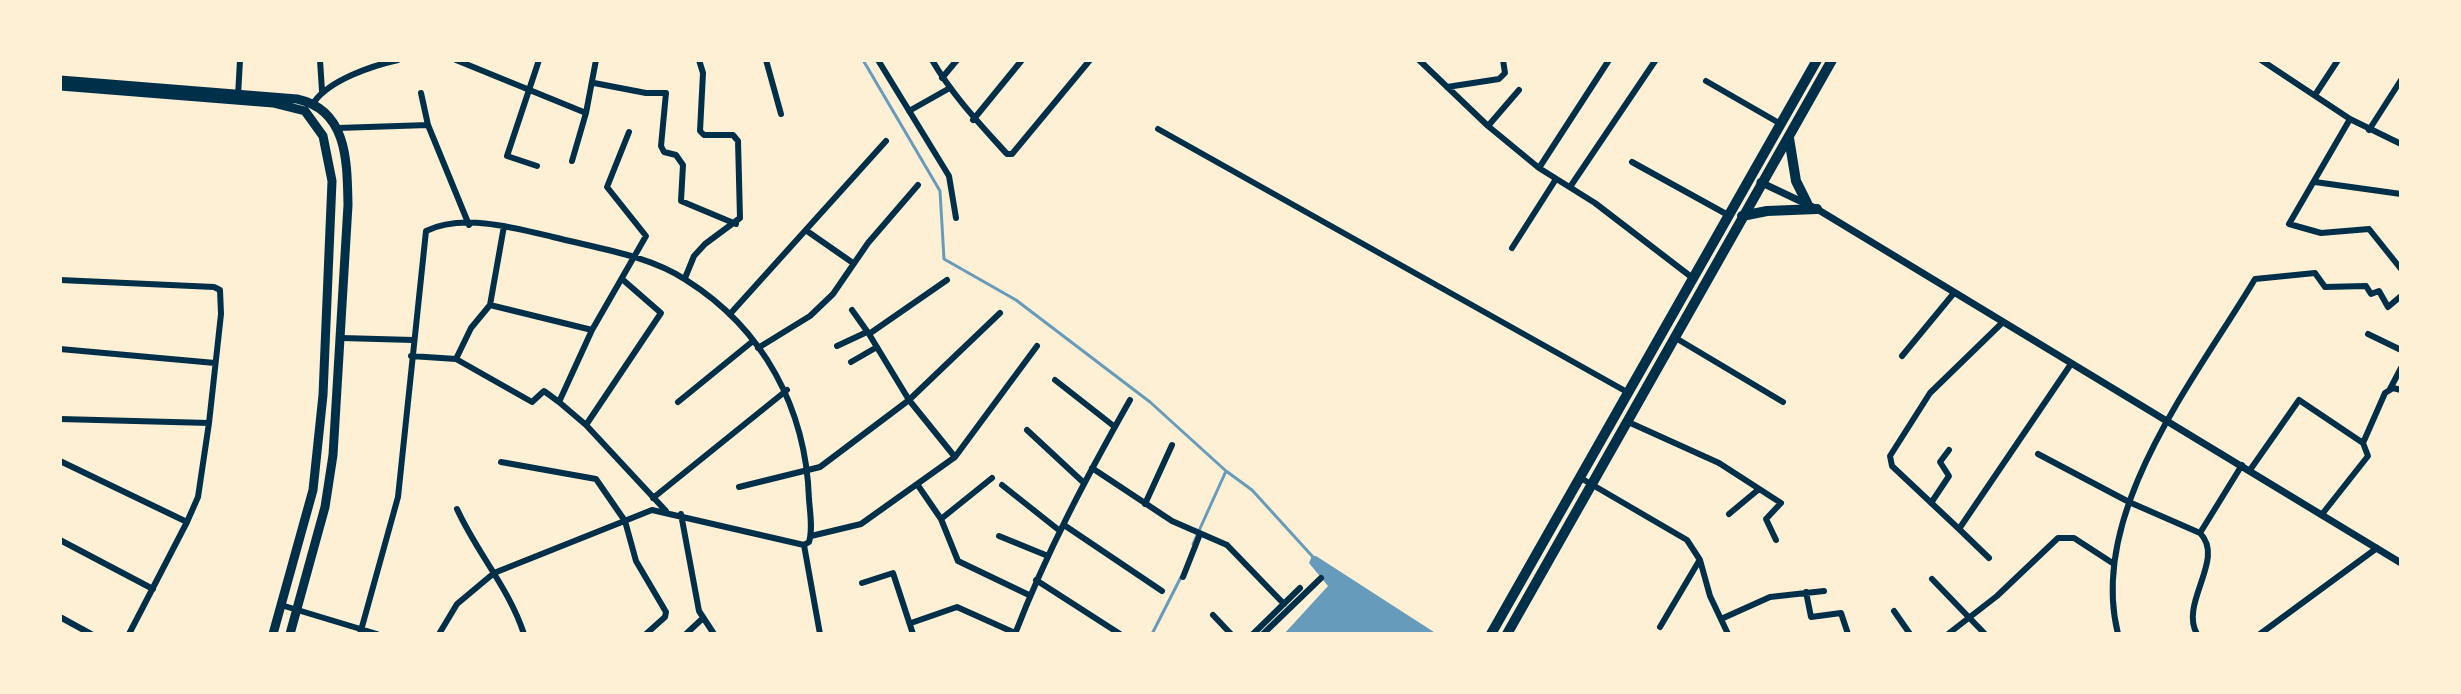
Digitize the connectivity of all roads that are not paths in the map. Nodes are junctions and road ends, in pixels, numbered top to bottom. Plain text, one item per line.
1 (240, 60) edge
2 (320, 60) edge
3 (398, 60) edge
4 (456, 60) edge
5 (539, 60) edge
6 (596, 60) edge
7 (699, 60) edge
8 (766, 60) edge
9 (878, 60) edge
10 (932, 60) edge
11 (957, 60) edge
12 (1022, 60) edge
13 (1090, 60) edge
14 (1419, 60) edge
15 (1503, 60) edge
16 (1609, 60) edge
17 (1817, 60) edge
18 (1832, 60) edge
19 (2261, 60) edge
20 (2277, 60) edge
21 (2338, 60) edge
22 (1655, 61) edge
23 (381, 62) edge
24 (2273, 68) junction
25 (942, 78) junction
26 (60, 80) edge
27 (2401, 80) edge
28 (1706, 81) dead end
29 (594, 83) junction
30 (60, 86) edge
31 (1447, 87) junction
32 (529, 88) junction
33 (948, 89) junction
34 (1519, 90) dead end
35 (322, 91) junction
36 (421, 93) dead end
37 (2315, 95) junction
38 (238, 96) junction
39 (314, 102) junction
40 (305, 111) junction
41 (909, 111) junction
42 (586, 113) junction
43 (781, 114) dead end
44 (2350, 119) junction
45 (973, 120) junction
46 (1779, 123) junction
47 (428, 125) junction
48 (1488, 126) junction
49 (338, 128) junction
50 (1158, 129) dead end
51 (2369, 130) junction
52 (629, 132) dead end
53 (1789, 138) junction
54 (886, 141) dead end
55 (2401, 144) edge
56 (572, 161) dead end
57 (1632, 162) dead end
58 (537, 166) dead end
59 (1539, 168) junction
60 (1748, 176) junction
61 (1556, 179) junction
62 (2315, 182) junction
63 (1762, 184) junction
64 (918, 185) dead end
65 (1570, 187) junction
66 (2401, 194) edge
67 (1812, 206) junction
68 (1728, 215) junction
69 (1742, 216) junction
70 (956, 218) dead end
71 (736, 224) junction
72 (469, 225) junction
73 (504, 226) junction
74 (807, 231) junction
75 (1512, 248) dead end
76 (635, 257) junction
77 (853, 263) junction
78 (2401, 269) edge
79 (685, 278) junction
80 (1692, 278) junction
81 (622, 279) junction
82 (60, 280) edge
83 (947, 280) dead end
84 (1704, 285) junction
85 (1954, 293) junction
86 (2401, 296) edge
87 (490, 305) junction
88 (852, 310) dead end
89 (1000, 313) dead end
90 (730, 314) junction
91 (2002, 323) junction
92 (592, 330) junction
93 (868, 333) junction
94 (2368, 334) dead end
95 (1674, 337) junction
96 (342, 338) junction
97 (413, 340) junction
98 (756, 345) junction
99 (837, 346) dead end
100 (1037, 346) dead end
101 (877, 347) junction
102 (60, 349) edge
103 (2401, 350) edge
104 (411, 356) junction
105 (1902, 356) dead end
106 (456, 359) junction
107 (851, 362) dead end
108 (215, 363) junction
109 (2071, 364) junction
110 (2401, 368) edge
111 (1055, 380) dead end
112 (2390, 389) junction
113 (787, 390) junction
114 (2401, 390) edge
115 (1627, 392) junction
116 (909, 400) junction
117 (1130, 400) dead end
118 (559, 402) junction
119 (678, 402) dead end
120 (1783, 402) dead end
121 (60, 419) edge
122 (1626, 421) junction
123 (2169, 421) junction
124 (209, 423) junction
125 (586, 425) junction
126 (1115, 427) junction
127 (1027, 430) dead end
128 (2363, 443) junction
129 (1172, 445) dead end
130 (1949, 450) dead end
131 (2038, 454) dead end
132 (955, 457) junction
133 (60, 461) edge
134 (501, 462) dead end
135 (2246, 467) junction
136 (1092, 468) junction
137 (808, 469) junction
138 (1579, 477) junction
139 (992, 478) dead end
140 (1084, 483) junction
141 (917, 484) junction
142 (1002, 485) dead end
143 (1590, 485) junction
144 (739, 487) dead end
145 (1759, 489) junction
146 (653, 498) junction
147 (2129, 502) junction
148 (1931, 503) junction
149 (1145, 504) junction
150 (457, 509) dead end
151 (666, 511) junction
152 (2323, 513) junction
153 (681, 514) junction
154 (1729, 514) dead end
155 (941, 519) junction
156 (625, 521) junction
157 (187, 522) junction
158 (1062, 528) junction
159 (1959, 529) junction
160 (1198, 533) junction
161 (2200, 533) junction
162 (811, 536) junction
163 (999, 536) dead end
164 (60, 540) edge
165 (1776, 540) dead end
166 (804, 545) junction
167 (2377, 548) junction
168 (1048, 556) junction
169 (1989, 558) dead end
170 (1700, 560) junction
171 (2401, 563) edge
172 (2114, 564) junction
173 (494, 573) junction
174 (1183, 577) dead end
175 (1321, 578) dead end
176 (1932, 579) dead end
177 (1036, 580) junction
178 (862, 583) dead end
179 (1300, 588) dead end
180 (153, 589) junction
181 (1162, 591) dead end
182 (1824, 591) dead end
183 (1806, 592) junction
184 (1029, 595) junction
185 (1284, 604) junction
186 (281, 605) junction
187 (297, 610) junction
188 (1894, 611) dead end
189 (1213, 615) dead end
190 (60, 617) edge
191 (703, 618) junction
192 (1971, 618) junction
193 (1721, 619) junction
194 (911, 623) junction
195 (1660, 627) dead end
196 (2275, 630) edge
197 (360, 632) edge
198 (1015, 633) edge
199 (91, 634) edge
200 (129, 634) edge
201 (273, 634) edge
202 (290, 634) edge
203 (377, 634) edge
204 (439, 634) edge
205 (524, 634) edge
206 (646, 634) edge
207 (686, 634) edge
208 (714, 634) edge
209 (820, 634) edge
210 (913, 634) edge
211 (1120, 634) edge
212 (1231, 634) edge
213 (1253, 634) edge
214 (1263, 634) edge
215 (1491, 634) edge
216 (1507, 634) edge
217 (1728, 634) edge
218 (1848, 634) edge
219 (1910, 634) edge
220 (1948, 634) edge
221 (1985, 634) edge
222 (2118, 634) edge
223 (2197, 634) edge
224 (2260, 634) edge

1 - 38 street
2 - 35 street
3 - 23 street
4 - 32 street
5 - 32 street
6 - 29 street
7 - 71 street
8 - 43 street
9 - 41 street
10 - 25 street
11 - 25 street
12 - 45 street
13 - 45 street
14 - 31 street
15 - 31 street
16 - 59 street
17 - 46 highway
18 - 53 highway
19 - 24 street
20 - 24 street
21 - 37 street
22 - 65 street
23 - 35 street
24 - 37 street
25 - 33 street
26 - 38 main road
27 - 51 street
28 - 46 street
29 - 42 street
29 - 71 street
30 - 38 main road
31 - 48 street
32 - 42 street
32 - 58 street
33 - 41 street
33 - 45 street
34 - 48 street
35 - 39 street
36 - 47 street
37 - 44 street
38 - 39 main road
38 - 40 main road
39 - 40 main road
39 - 49 main road
40 - 186 main road
41 - 70 street
42 - 56 street
44 - 51 street
44 - 62 street
46 - 60 highway
47 - 49 street
47 - 72 street
48 - 59 street
49 - 96 main road
50 - 115 street
51 - 55 street
52 - 76 street
53 - 63 highway
53 - 67 highway
54 - 74 street
57 - 68 street
59 - 61 street
60 - 63 street
60 - 68 highway
61 - 65 street
61 - 75 street
62 - 66 street
62 - 78 street
63 - 67 street
63 - 69 highway
64 - 77 street
65 - 80 street
67 - 69 highway
67 - 85 street
68 - 80 highway
69 - 84 highway
71 - 79 street
72 - 73 street
72 - 97 street
73 - 76 street
73 - 87 street
74 - 77 street
74 - 90 street
76 - 79 street
76 - 81 street
77 - 98 street
79 - 90 street
80 - 84 street
80 - 115 highway
81 - 92 street
81 - 125 street
82 - 108 street
83 - 93 street
84 - 95 highway
85 - 91 street
85 - 105 street
86 - 123 street
87 - 92 street
87 - 106 street
88 - 93 street
89 - 116 street
90 - 98 street
91 - 109 street
91 - 148 street
92 - 118 street
93 - 99 street
93 - 101 street
94 - 103 street
95 - 120 street
95 - 122 highway
96 - 97 street
96 - 187 main road
97 - 104 street
98 - 113 street
98 - 119 street
100 - 132 street
101 - 107 street
101 - 116 street
102 - 108 street
104 - 106 street
104 - 197 street
106 - 118 street
108 - 124 street
109 - 123 street
109 - 159 street
110 - 112 street
111 - 126 street
112 - 114 street
112 - 128 street
113 - 137 street
113 - 146 street
115 - 138 highway
116 - 132 street
116 - 137 street
117 - 126 street
118 - 125 street
121 - 124 street
122 - 143 highway
122 - 145 street
123 - 135 street
123 - 147 street
124 - 157 street
125 - 146 street
126 - 136 street
127 - 140 street
128 - 135 street
128 - 152 street
129 - 149 street
130 - 148 street
131 - 147 street
132 - 141 street
133 - 157 street
134 - 156 street
135 - 152 street
135 - 161 street
136 - 140 street
136 - 149 street
137 - 144 street
137 - 162 street
138 - 143 street
138 - 215 highway
139 - 155 street
140 - 158 street
141 - 155 street
141 - 162 street
142 - 158 street
143 - 170 street
143 - 216 highway
145 - 154 street
145 - 165 street
146 - 151 street
147 - 161 street
147 - 172 street
148 - 159 street
149 - 160 street
150 - 173 street
151 - 153 street
151 - 156 street
152 - 167 street
153 - 166 street
153 - 191 street
155 - 184 street
156 - 173 street
156 - 206 street
157 - 180 street
158 - 168 street
158 - 181 street
159 - 169 street
160 - 174 street
160 - 185 street
161 - 223 street
162 - 166 street
163 - 168 street
164 - 180 street
166 - 209 street
167 - 171 street
167 - 196 street
168 - 177 street
170 - 193 street
170 - 195 street
172 - 192 street
172 - 222 street
173 - 204 street
173 - 205 street
175 - 214 street
176 - 192 street
177 - 184 street
177 - 211 street
178 - 194 street
179 - 185 street
180 - 200 street
182 - 183 street
183 - 193 street
183 - 218 street
184 - 198 street
185 - 213 street
186 - 187 street
186 - 201 main road
187 - 197 street
187 - 202 main road
188 - 219 street
189 - 212 street
190 - 199 street
191 - 207 street
191 - 208 street
192 - 220 street
192 - 221 street
193 - 217 street
194 - 198 street
194 - 210 street
196 - 224 street
197 - 203 street

